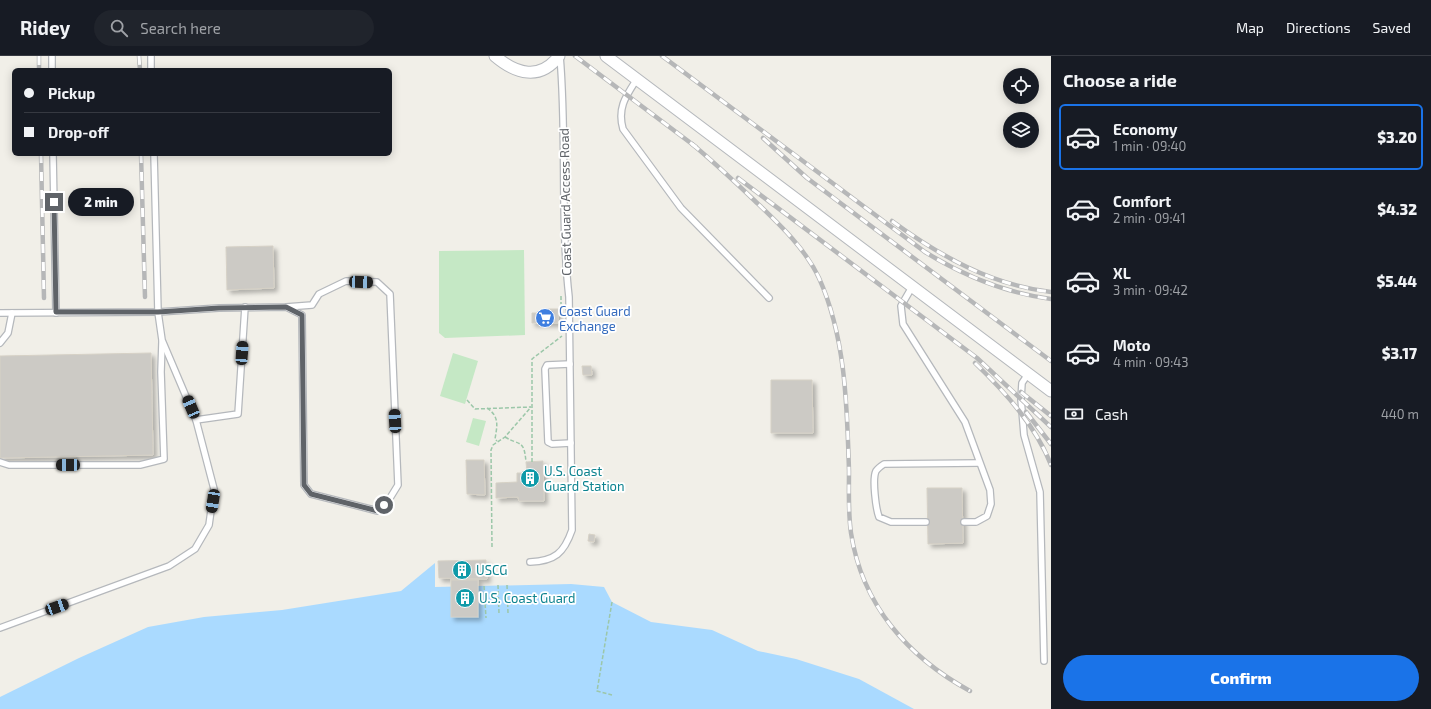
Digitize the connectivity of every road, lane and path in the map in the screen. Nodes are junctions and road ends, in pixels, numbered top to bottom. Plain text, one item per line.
1 (52, 56) edge
2 (151, 56) edge
3 (495, 56) edge
4 (560, 56) edge
5 (606, 56) edge
6 (52, 68) edge
7 (151, 68) edge
8 (637, 79) junction
9 (53, 156) edge
10 (154, 156) edge
11 (912, 287) junction
12 (560, 289) dead end
13 (769, 298) dead end
14 (561, 305) dead end
15 (245, 307) junction
16 (286, 307) junction
17 (56, 312) junction
18 (158, 312) junction
19 (0, 313) edge
20 (12, 313) junction
21 (562, 336) dead end
22 (162, 340) junction
23 (0, 343) edge
24 (570, 364) junction
25 (1028, 374) junction
26 (1051, 391) edge
27 (467, 400) dead end
28 (531, 407) junction
29 (487, 408) junction
30 (196, 420) junction
31 (505, 437) junction
32 (497, 441) junction
33 (571, 443) junction
34 (0, 462) edge
35 (526, 462) dead end
36 (532, 462) dead end
37 (979, 463) junction
38 (926, 522) dead end
39 (964, 522) dead end
40 (492, 547) dead end
41 (530, 562) dead end
42 (498, 585) dead end
43 (507, 585) dead end
44 (484, 586) dead end
45 (612, 602) dead end
46 (508, 613) dead end
47 (499, 614) dead end
48 (486, 618) dead end
49 (0, 628) edge
50 (1044, 661) dead end
51 (612, 695) dead end

1 - 6 lane
2 - 7 lane
3 - 4 street
4 - 24 lane, Coast Guard Access Road
5 - 8 street
8 - 11 street
8 - 13 lane
9 - 17 lane
10 - 18 lane
11 - 25 street
11 - 37 lane
12 - 14 path
15 - 16 lane
15 - 18 lane
15 - 30 lane
16 - 16 lane
17 - 18 lane
17 - 20 lane
18 - 22 lane
19 - 20 lane
20 - 23 lane
21 - 28 path
22 - 30 lane
22 - 34 lane
24 - 33 lane, Coast Guard Access Road
24 - 33 lane
25 - 26 street
25 - 50 lane
27 - 29 path
28 - 29 path
28 - 31 path
28 - 36 path
29 - 32 path
30 - 49 lane
31 - 32 path
31 - 35 path
32 - 40 path
33 - 41 lane, Coast Guard Access Road
37 - 38 lane
37 - 39 lane
42 - 47 path
43 - 46 path
44 - 48 path
45 - 51 path

